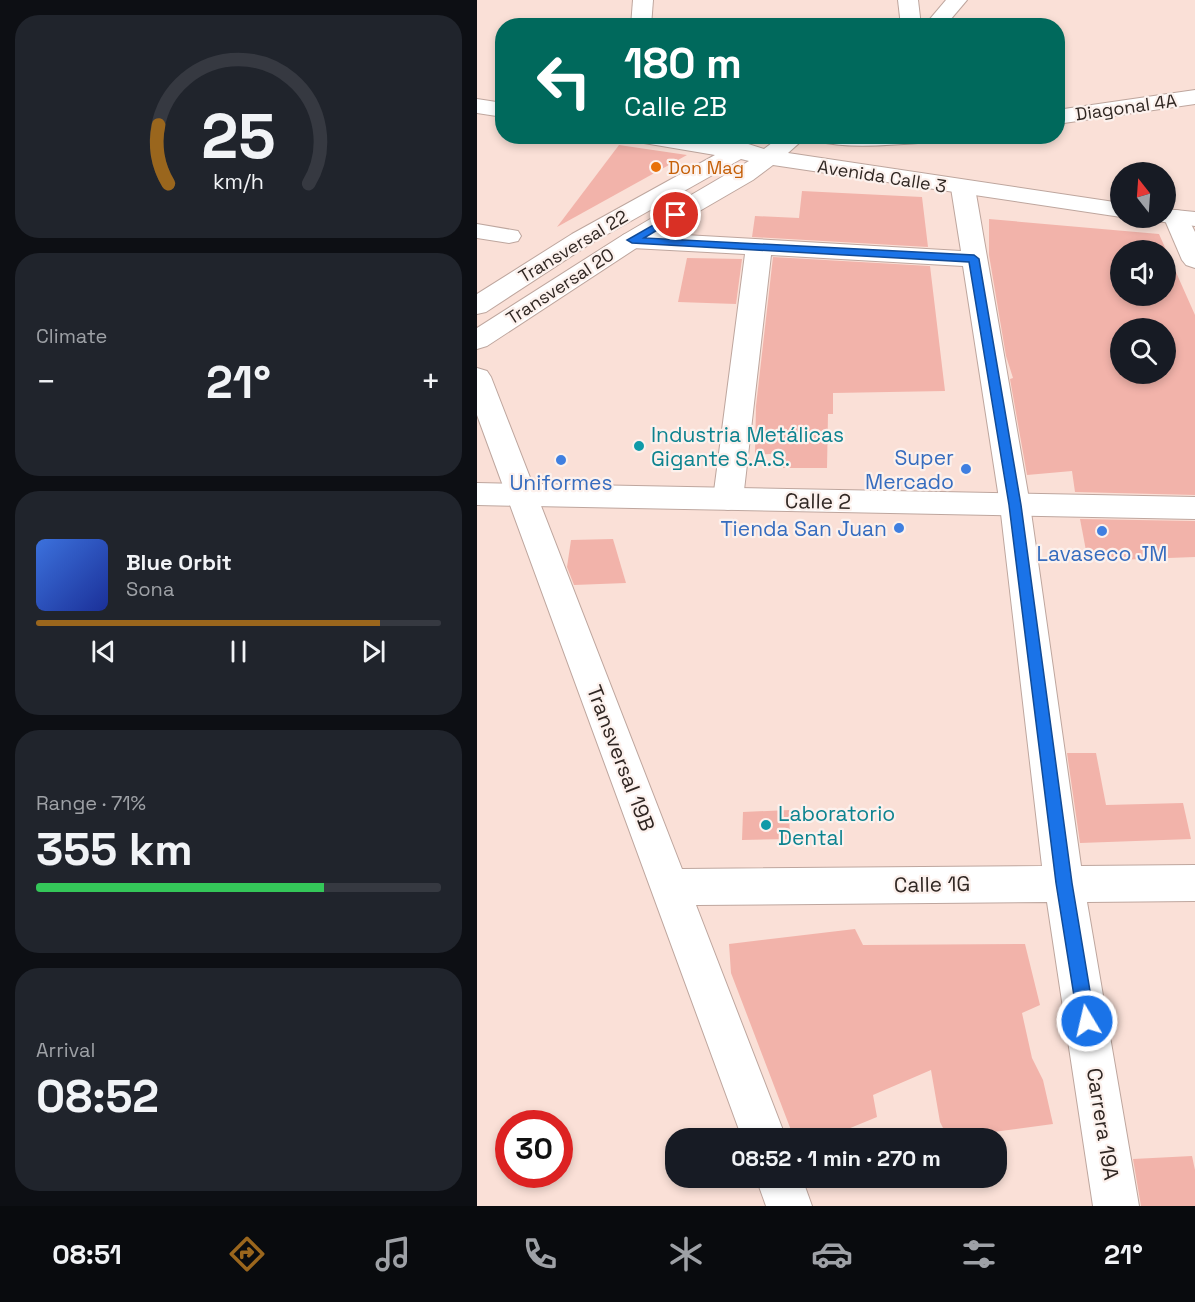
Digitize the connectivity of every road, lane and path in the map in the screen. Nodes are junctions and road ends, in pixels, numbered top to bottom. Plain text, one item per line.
1 (643, 0) edge
2 (907, 0) edge
3 (957, 0) edge
4 (642, 18) edge
5 (910, 18) edge
6 (941, 18) edge
7 (1195, 98) edge
8 (1065, 116) edge
9 (687, 144) edge
10 (767, 148) edge
11 (735, 153) junction
12 (963, 188) junction
13 (1110, 208) edge
14 (1179, 218) edge
15 (477, 231) edge
16 (509, 236) dead end
17 (632, 240) junction
18 (759, 247) junction
19 (974, 259) junction
20 (1195, 260) edge
21 (477, 306) edge
22 (477, 340) edge
23 (477, 378) edge
24 (477, 494) edge
25 (522, 495) junction
26 (728, 499) junction
27 (1015, 505) junction
28 (1195, 508) edge
29 (1064, 883) junction
30 (1195, 884) edge
31 (669, 887) junction
32 (760, 1128) edge
33 (783, 1188) edge
34 (789, 1206) edge
35 (1116, 1206) edge

1 - 4 street
2 - 5 street
3 - 6 street
7 - 8 street, Diagonal 4A
9 - 11 street, Avenida Calle 3
10 - 11 street, Avenida Calle 3
10 - 12 street, Avenida Calle 3
10 - 17 street, Transversal 20
11 - 21 street, Transversal 22
12 - 13 street, Avenida Calle 3
12 - 19 street, Carrera 19A
14 - 20 street
15 - 16 street
17 - 18 street
17 - 22 street, Transversal 20
18 - 19 street
18 - 26 street
19 - 27 street, Carrera 19A
23 - 25 street, Transversal 19B
24 - 25 street, Calle 2
25 - 26 street, Calle 2
25 - 31 street, Transversal 19B
26 - 27 street, Calle 2
27 - 28 street, Calle 2
27 - 29 street, Carrera 19A
29 - 30 street, Calle 1G
29 - 31 street, Calle 1G
29 - 35 street, Carrera 19A
31 - 32 street, Transversal 19B
33 - 34 street

